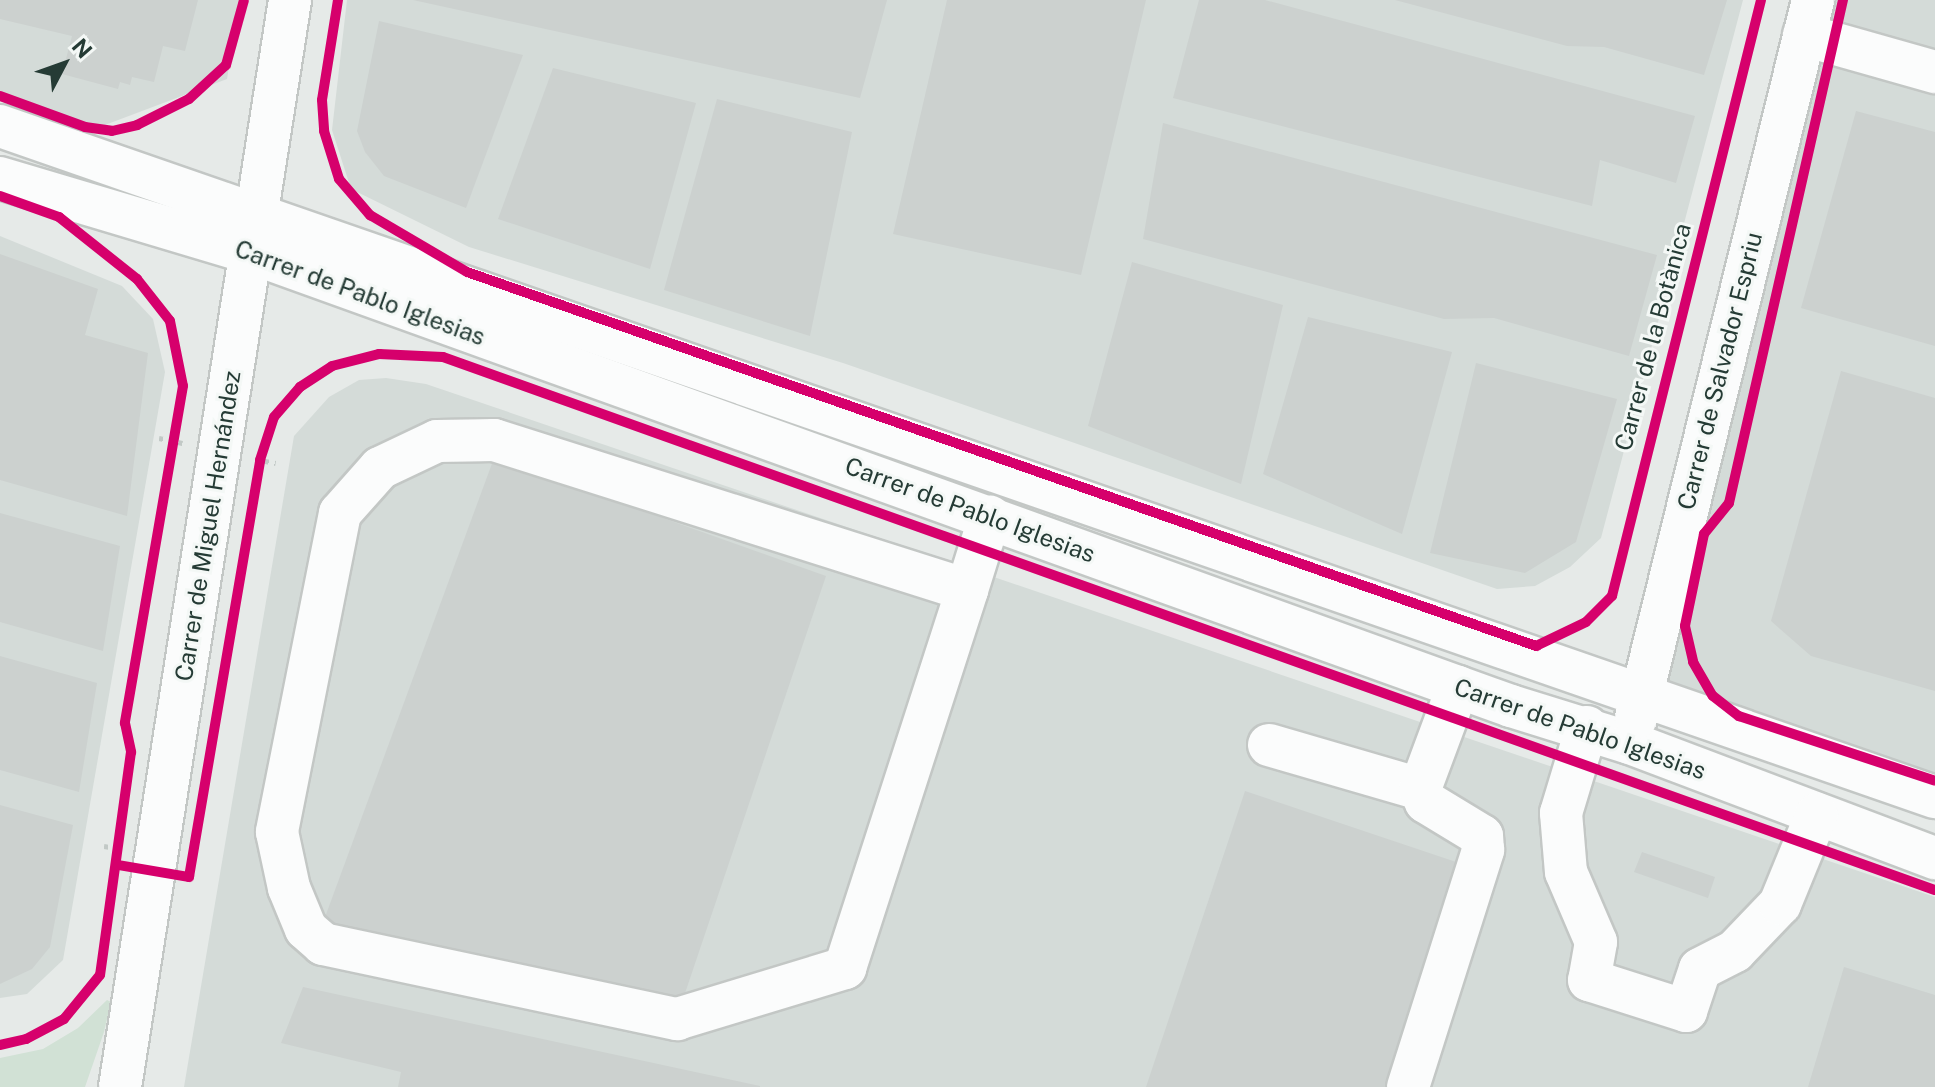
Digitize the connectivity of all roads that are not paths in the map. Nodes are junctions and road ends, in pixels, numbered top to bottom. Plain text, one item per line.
1 (290, 0) edge
2 (1808, 18) edge
3 (1935, 72) edge
4 (0, 126) edge
5 (0, 178) edge
6 (255, 233) junction
7 (990, 517) junction
8 (967, 590) junction
9 (1458, 687) junction
10 (1642, 693) junction
11 (1587, 727) junction
12 (1630, 743) junction
13 (1269, 745) dead end
14 (1420, 789) junction
15 (1935, 797) edge
16 (1817, 814) junction
17 (1935, 858) edge
18 (121, 1069) edge
19 (102, 1087) edge
20 (1408, 1087) edge

1 - 6 street, Carrer de Miguel Hernández
2 - 3 street
2 - 10 street, Carrer de Salvador Espriu
4 - 6 street, Carrer de Pablo Iglesias
5 - 6 street, Carrer de Pablo Iglesias
6 - 7 street, Carrer de Pablo Iglesias
6 - 10 street, Carrer de Pablo Iglesias
6 - 18 street, Carrer de Miguel Hernández
7 - 8 street
7 - 9 street, Carrer de Pablo Iglesias
8 - 8 street
9 - 11 street, Carrer de Pablo Iglesias
9 - 14 street
10 - 12 street, Carrer de Salvador Espriu
10 - 15 street, Carrer de Pablo Iglesias
11 - 12 street, Carrer de Pablo Iglesias
11 - 16 street
12 - 16 street, Carrer de Pablo Iglesias
13 - 14 street
14 - 20 street
16 - 17 street, Carrer de Pablo Iglesias
18 - 19 street, Carrer de Miguel Hernández

